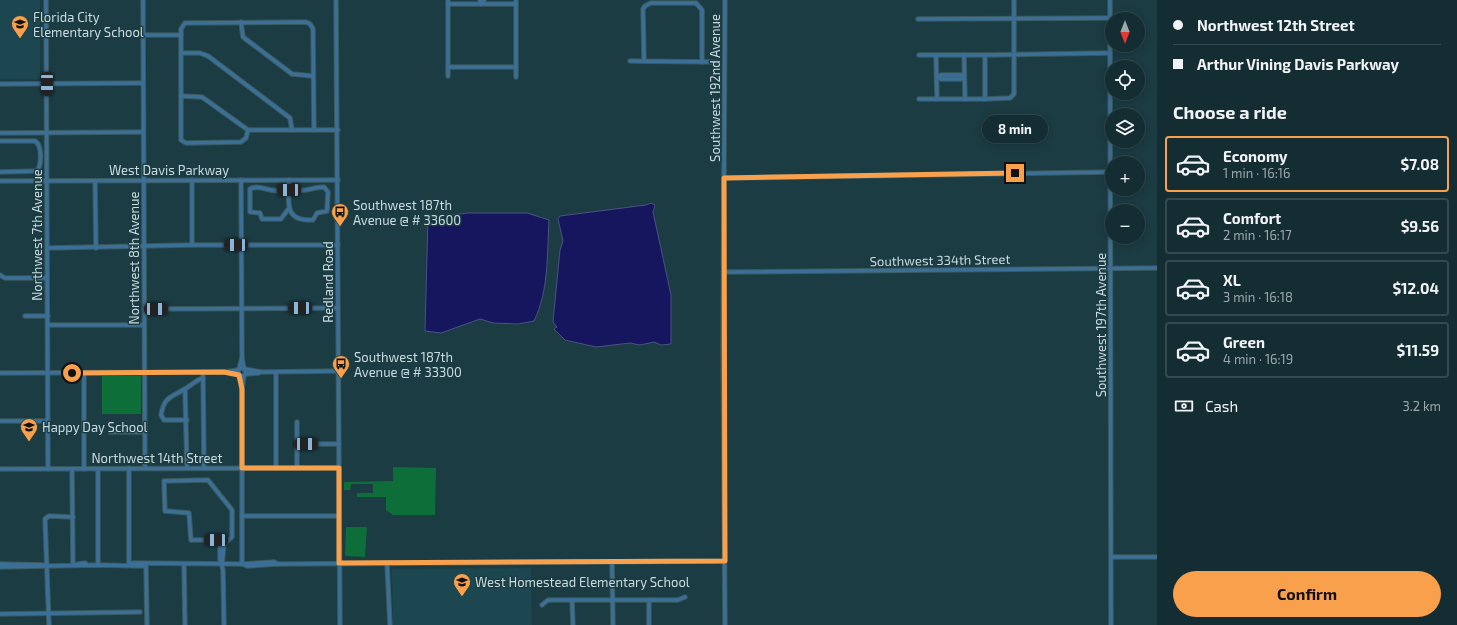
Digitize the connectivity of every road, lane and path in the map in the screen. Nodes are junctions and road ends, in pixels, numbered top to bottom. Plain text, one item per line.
1 (46, 0) edge
2 (143, 0) edge
3 (336, 0) edge
4 (725, 0) edge
5 (1014, 0) edge
6 (1110, 0) edge
7 (482, 1) edge
8 (448, 2) edge
9 (516, 2) edge
10 (669, 2) edge
11 (676, 2) edge
12 (1110, 12) edge
13 (1014, 18) junction
14 (1105, 18) edge
15 (918, 19) dead end
16 (241, 22) junction
17 (143, 35) junction
18 (181, 35) junction
19 (181, 53) junction
20 (1110, 53) joint
21 (1014, 54) junction
22 (918, 55) dead end
23 (936, 55) junction
24 (964, 55) junction
25 (985, 55) junction
26 (630, 61) dead end
27 (644, 61) junction
28 (702, 62) junction
29 (716, 62) dead end
30 (448, 67) junction
31 (516, 67) junction
32 (313, 76) junction
33 (448, 76) dead end
34 (516, 77) dead end
35 (938, 77) junction
36 (964, 77) junction
37 (143, 83) junction
38 (0, 84) edge
39 (47, 84) junction
40 (181, 96) junction
41 (965, 98) junction
42 (919, 99) dead end
43 (937, 99) junction
44 (985, 99) junction
45 (248, 130) junction
46 (292, 130) junction
47 (314, 130) junction
48 (338, 130) junction
49 (29, 132) junction
50 (47, 132) junction
51 (143, 132) junction
52 (0, 133) edge
53 (0, 141) edge
54 (29, 141) junction
55 (1111, 156) edge
56 (0, 172) edge
57 (1105, 172) edge
58 (724, 178) junction
59 (144, 180) junction
60 (192, 180) junction
61 (241, 180) junction
62 (289, 180) junction
63 (338, 180) junction
64 (0, 181) edge
65 (47, 181) junction
66 (95, 181) junction
67 (289, 190) junction
68 (1111, 196) edge
69 (289, 208) junction
70 (241, 244) junction
71 (192, 245) junction
72 (338, 245) junction
73 (144, 247) junction
74 (47, 248) junction
75 (96, 248) junction
76 (1111, 268) junction
77 (1157, 268) edge
78 (724, 272) junction
79 (0, 276) edge
80 (47, 278) junction
81 (241, 308) junction
82 (338, 308) junction
83 (144, 309) junction
84 (25, 316) dead end
85 (48, 316) junction
86 (48, 325) junction
87 (143, 325) junction
88 (242, 358) junction
89 (244, 369) junction
90 (239, 370) junction
91 (339, 371) junction
92 (144, 372) junction
93 (203, 372) junction
94 (224, 372) junction
95 (262, 372) junction
96 (276, 372) junction
97 (0, 373) edge
98 (48, 373) junction
99 (84, 373) junction
100 (242, 375) junction
101 (204, 378) junction
102 (186, 389) junction
103 (186, 420) junction
104 (0, 421) edge
105 (48, 421) junction
106 (297, 422) dead end
107 (110, 432) dead end
108 (145, 432) junction
109 (306, 444) dead end
110 (339, 444) junction
111 (129, 468) junction
112 (145, 468) junction
113 (187, 468) junction
114 (204, 468) junction
115 (242, 468) junction
116 (276, 468) junction
117 (297, 468) junction
118 (339, 468) junction
119 (0, 469) edge
120 (48, 469) junction
121 (72, 469) junction
122 (84, 469) junction
123 (98, 469) junction
124 (242, 516) junction
125 (339, 516) junction
126 (72, 517) junction
127 (222, 544) junction
128 (1112, 557) junction
129 (1157, 557) edge
130 (725, 561) junction
131 (612, 562) junction
132 (339, 563) junction
133 (387, 563) junction
134 (0, 564) edge
135 (184, 564) junction
136 (222, 564) junction
137 (242, 564) junction
138 (48, 565) junction
139 (73, 565) junction
140 (98, 565) junction
141 (129, 565) junction
142 (146, 565) junction
143 (0, 567) edge
144 (685, 597) dead end
145 (572, 600) junction
146 (612, 600) junction
147 (649, 600) junction
148 (542, 605) dead end
149 (140, 612) dead end
150 (49, 613) junction
151 (0, 614) edge
152 (49, 625) edge
153 (147, 625) edge
154 (185, 625) edge
155 (224, 625) edge
156 (340, 625) edge
157 (390, 625) edge
158 (573, 625) edge
159 (613, 625) edge
160 (648, 625) edge
161 (725, 625) edge
162 (1111, 625) edge

1 - 39 street, Northwest 7th Avenue
2 - 17 street, Northwest 8th Avenue
3 - 48 street, Redland Road
4 - 58 street, Southwest 192nd Avenue
5 - 13 street
6 - 12 street, Southwest 197th Avenue
7 - 8 street
7 - 9 street
8 - 30 street
9 - 31 street
10 - 11 street
10 - 27 street
11 - 28 street
13 - 14 street
13 - 15 street
13 - 21 street
16 - 18 street
16 - 32 street
16 - 32 street
17 - 18 street
17 - 37 street, Northwest 8th Avenue
18 - 19 street
19 - 40 street
19 - 46 street
20 - 21 street
20 - 55 street, Southwest 197th Avenue
21 - 25 street
21 - 44 street
22 - 23 street
23 - 24 street
23 - 35 street
24 - 25 street
24 - 36 street
25 - 44 street
26 - 27 street
27 - 28 street
28 - 29 street
30 - 31 street
30 - 33 street
31 - 34 street
32 - 47 street
35 - 36 street
35 - 43 street
36 - 41 street
37 - 39 street
37 - 51 street, Northwest 8th Avenue
38 - 39 street
39 - 50 street, Northwest 7th Avenue
40 - 45 street
40 - 45 street
41 - 43 street
41 - 44 street
42 - 43 street
45 - 46 street
46 - 47 street
47 - 48 street
48 - 63 street, Redland Road
49 - 50 street
49 - 52 street
49 - 54 street
50 - 51 street
50 - 65 street, Northwest 7th Avenue
51 - 59 street, Northwest 8th Avenue
53 - 54 street
54 - 56 street
57 - 58 street
58 - 78 street, Southwest 192nd Avenue
59 - 60 street, West Davis Parkway
59 - 66 street, West Davis Parkway
59 - 73 street, Northwest 8th Avenue
60 - 61 street, West Davis Parkway
60 - 71 street
61 - 62 street, West Davis Parkway
61 - 70 street
62 - 63 street, West Davis Parkway
62 - 67 street
63 - 72 street, Redland Road
64 - 65 street, West Davis Parkway
65 - 66 street, West Davis Parkway
65 - 74 street, Northwest 7th Avenue
66 - 75 street
67 - 69 street
67 - 69 street
67 - 69 street
68 - 76 street, Southwest 197th Avenue
70 - 71 street
70 - 72 street
70 - 81 street
71 - 73 street
72 - 82 street, Redland Road
73 - 75 street
73 - 83 street, Northwest 8th Avenue
74 - 75 street
74 - 80 street, Northwest 7th Avenue
76 - 77 street, Southwest 334th Street
76 - 78 street, Southwest 334th Street
76 - 128 street, Southwest 197th Avenue
78 - 130 street, Southwest 192nd Avenue
79 - 80 street
80 - 85 street, Northwest 7th Avenue
81 - 82 street
81 - 83 street
81 - 88 street
82 - 91 street, Redland Road
83 - 87 street, Northwest 8th Avenue
84 - 85 street
85 - 86 street, Northwest 7th Avenue
86 - 87 street
86 - 98 street, Northwest 7th Avenue
87 - 92 street, Northwest 8th Avenue
88 - 89 street
88 - 90 street
89 - 90 street
89 - 95 street
89 - 100 street
90 - 94 street
90 - 100 street
91 - 96 street
91 - 110 street, Redland Road
92 - 93 street
92 - 99 street
92 - 108 street, Northwest 8th Avenue
93 - 94 street
93 - 101 street
94 - 100 street
95 - 96 street
95 - 100 street
96 - 116 street
97 - 98 street
98 - 99 street
98 - 105 street, Northwest 7th Avenue
99 - 122 street
100 - 115 street
101 - 102 street
101 - 114 street
102 - 103 street
102 - 103 street
103 - 113 street
104 - 105 street
105 - 120 street, Northwest 7th Avenue
106 - 117 street
107 - 108 street
108 - 112 street, Northwest 8th Avenue
109 - 110 street
110 - 118 street, Redland Road
111 - 112 street, Northwest 14th Street
111 - 123 street, Northwest 14th Street
111 - 141 street
112 - 113 street, Northwest 14th Street
113 - 114 street, Northwest 14th Street
114 - 115 street, Northwest 14th Street
115 - 116 street, Northwest 14th Street
115 - 124 street
116 - 117 street, Northwest 14th Street
117 - 118 street, Northwest 14th Street
118 - 125 street, Redland Road
119 - 120 street, Northwest 14th Street
120 - 121 street, Northwest 14th Street
121 - 122 street, Northwest 14th Street
121 - 126 street
122 - 123 street, Northwest 14th Street
123 - 140 street
124 - 125 street
124 - 137 street
125 - 132 street, Redland Road
126 - 138 street
126 - 139 street
127 - 127 street
127 - 136 street
128 - 129 street
128 - 162 street, Southwest 197th Avenue
130 - 131 street
130 - 161 street, Southwest 192nd Avenue
131 - 133 street
131 - 146 street
132 - 133 street
132 - 137 street
132 - 156 street, Redland Road
133 - 157 street
134 - 138 street
135 - 136 street
135 - 142 street
135 - 154 street
136 - 137 street
136 - 155 street
138 - 139 street
138 - 143 street
138 - 150 street
139 - 140 street
140 - 141 street
141 - 142 street
142 - 153 street
144 - 147 street
145 - 146 street
145 - 148 street
145 - 158 street
146 - 147 street
146 - 159 street
147 - 160 street
149 - 150 street
150 - 151 street
150 - 152 street

